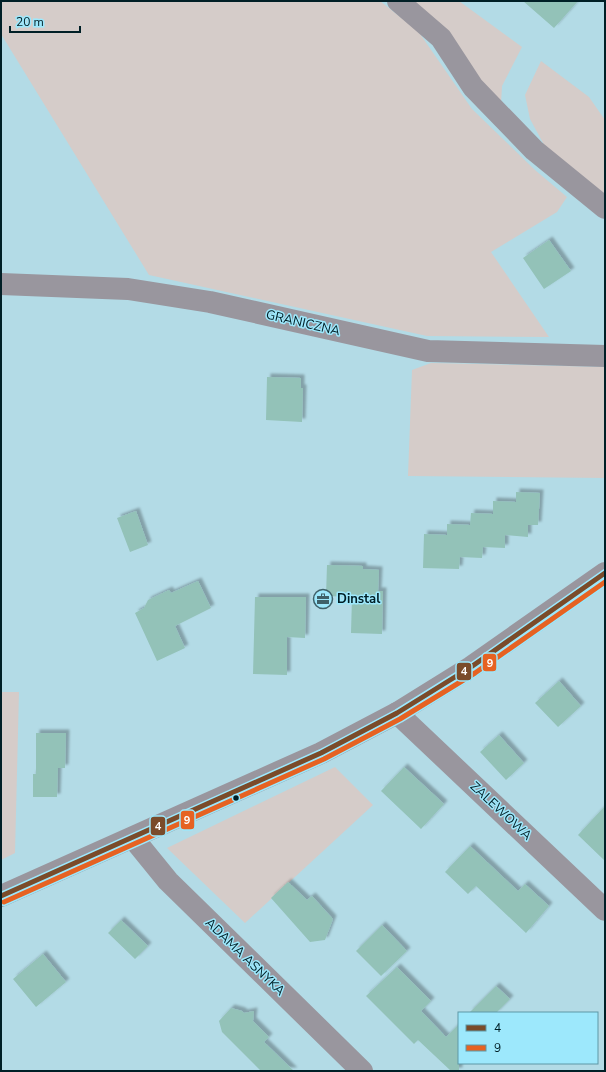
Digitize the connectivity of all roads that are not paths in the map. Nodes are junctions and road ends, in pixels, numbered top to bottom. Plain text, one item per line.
1 (398, 1) edge
2 (605, 208) edge
3 (1, 284) edge
4 (605, 356) edge
5 (605, 573) edge
6 (397, 713) junction
7 (133, 838) junction
8 (1, 896) edge
9 (605, 910) edge
10 (362, 1071) edge

1 - 2 street
3 - 4 street, GRANICZNA
5 - 6 street
6 - 7 street
6 - 9 street, ZALEWOWA
7 - 8 street
7 - 10 street, ADAMA ASNYKA

